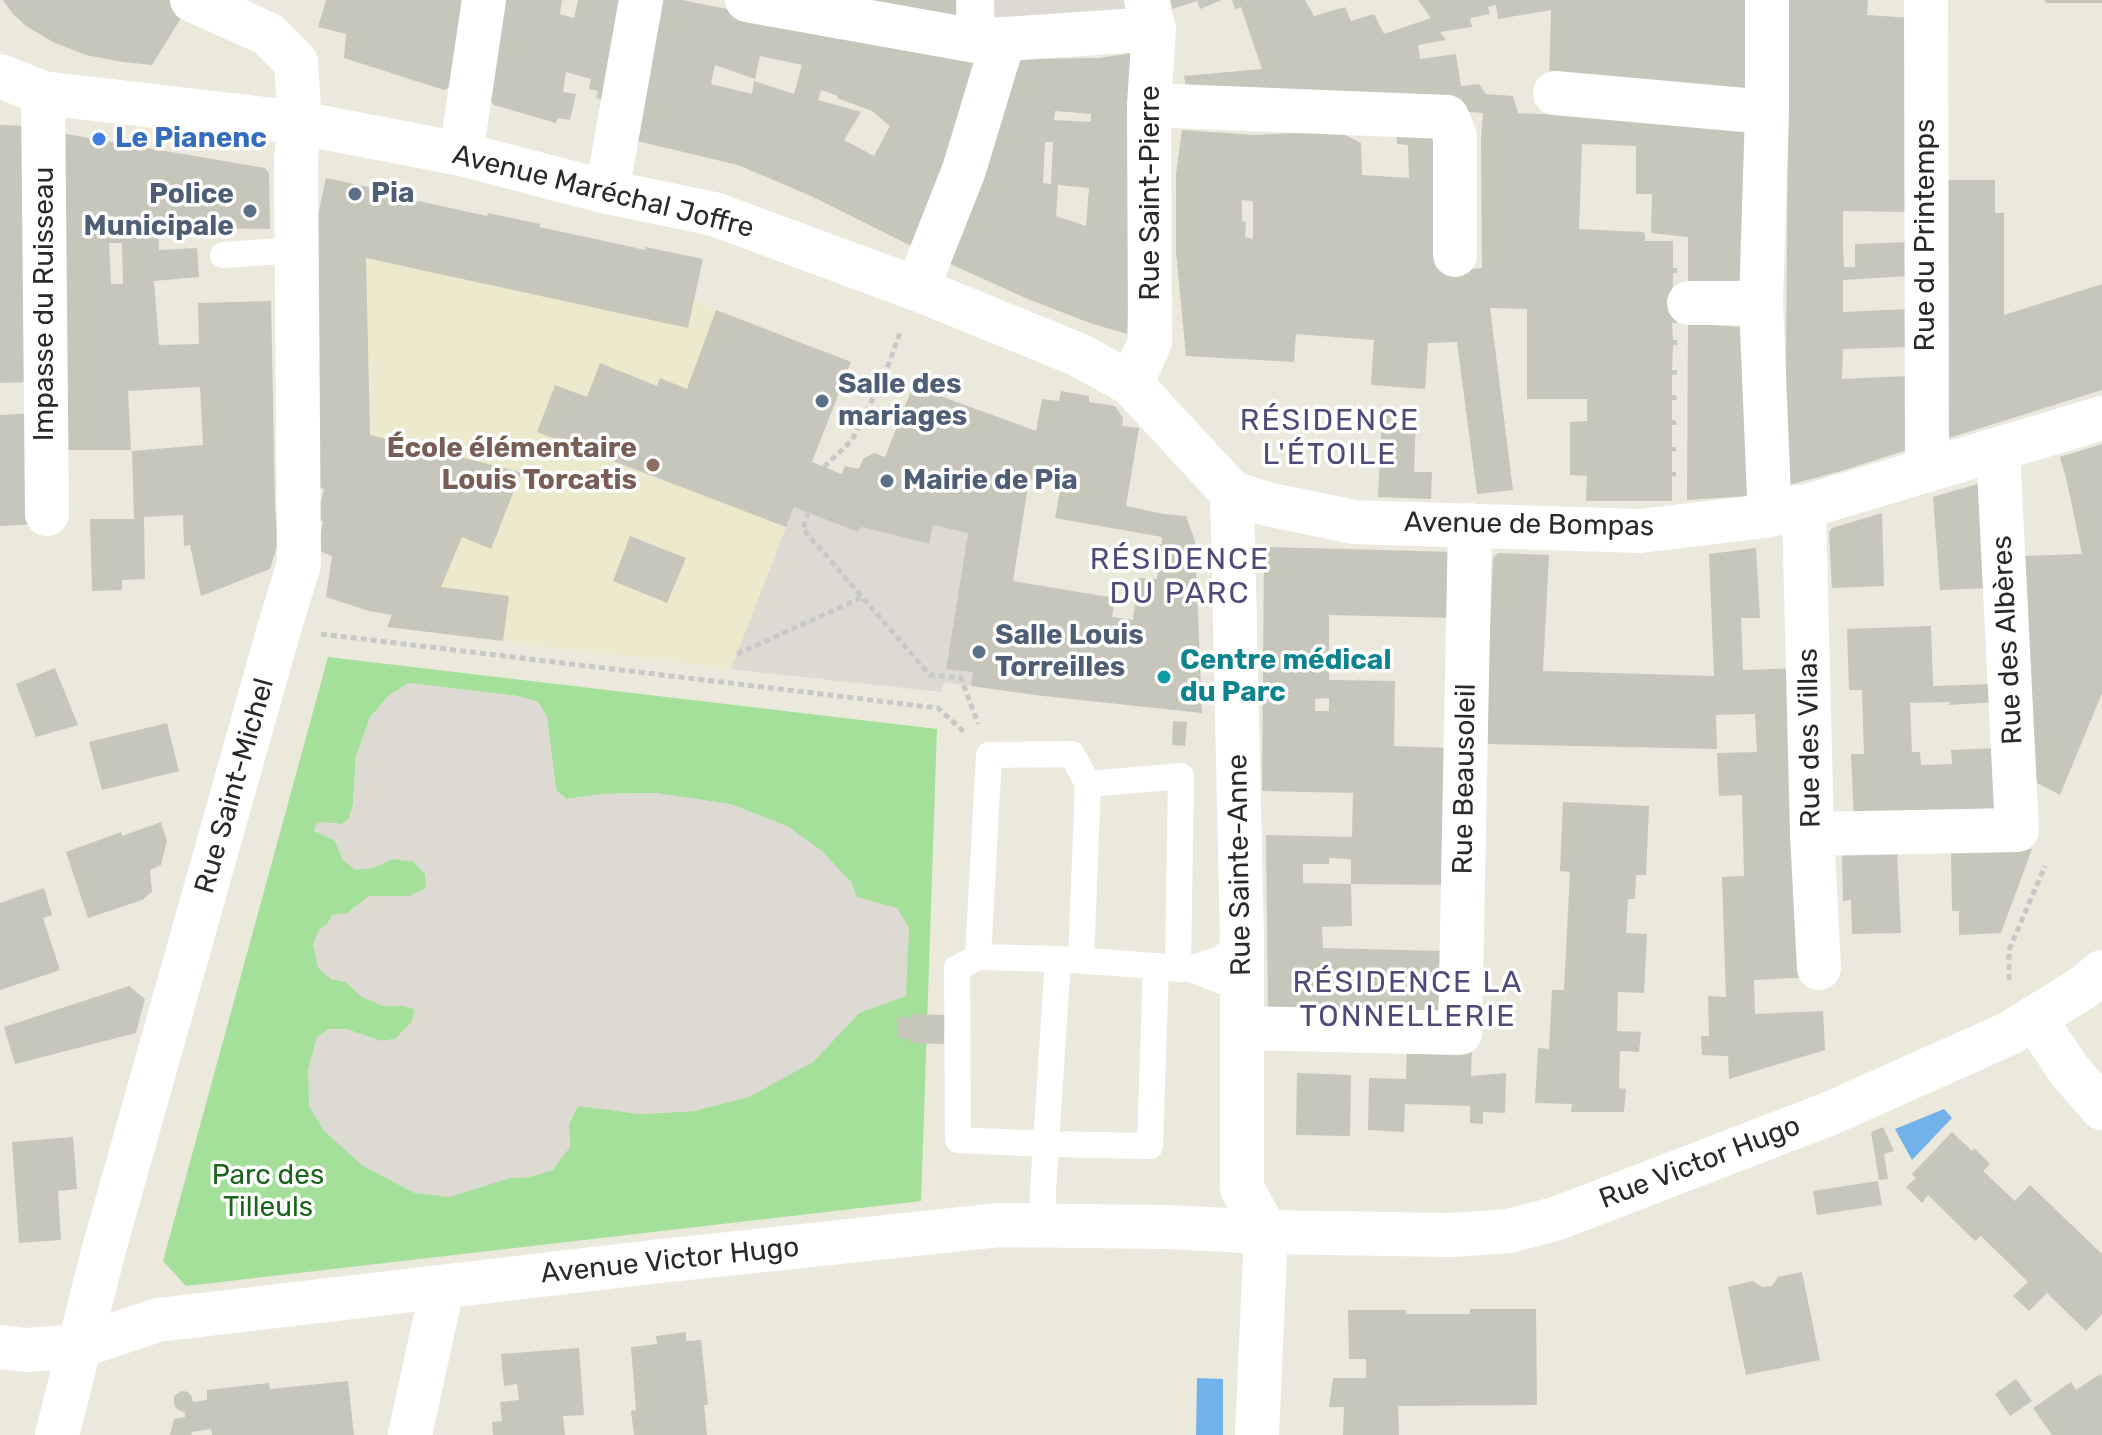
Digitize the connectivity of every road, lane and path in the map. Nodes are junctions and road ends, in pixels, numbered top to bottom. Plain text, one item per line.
1 (192, 0) edge
2 (484, 0) edge
3 (641, 0) edge
4 (747, 0) edge
5 (1767, 0) edge
6 (1926, 0) edge
7 (1150, 14) edge
8 (985, 27) edge
9 (0, 76) edge
10 (43, 93) junction
11 (1555, 93) dead end
12 (1149, 105) junction
13 (1767, 112) junction
14 (300, 123) junction
15 (461, 154) junction
16 (607, 192) junction
17 (297, 250) junction
18 (223, 255) dead end
19 (1455, 255) dead end
20 (917, 289) junction
21 (1689, 303) dead end
22 (1761, 303) junction
23 (1131, 384) junction
24 (2102, 418) edge
25 (1998, 449) junction
26 (824, 467) dead end
27 (1927, 471) junction
28 (1232, 493) junction
29 (1785, 511) junction
30 (808, 512) dead end
31 (47, 514) dead end
32 (1470, 525) junction
33 (861, 598) junction
34 (279, 629) junction
35 (737, 654) dead end
36 (989, 755) junction
37 (1088, 784) junction
38 (2017, 830) junction
39 (1812, 834) junction
40 (1242, 940) junction
41 (978, 957) junction
42 (1070, 959) junction
43 (1175, 968) junction
44 (1819, 968) dead end
45 (2102, 972) edge
46 (1242, 1008) junction
47 (2022, 1026) junction
48 (2102, 1108) edge
49 (1046, 1144) junction
50 (1043, 1225) junction
51 (1266, 1232) junction
52 (442, 1288) junction
53 (80, 1346) junction
54 (0, 1347) edge
55 (57, 1435) edge
56 (410, 1435) edge
57 (1257, 1435) edge

1 - 14 street, Rue Saint-Michel
2 - 15 street
3 - 16 street
4 - 8 street
5 - 13 street, Rue des Villas
6 - 27 street, Rue du Printemps
7 - 8 street
7 - 12 street, Rue Saint-Pierre
8 - 20 street
9 - 10 street, Avenue Maréchal Joffre
10 - 14 street, Avenue Maréchal Joffre
10 - 31 street, Impasse du Ruisseau
11 - 13 street
12 - 19 street
12 - 23 street, Rue Saint-Pierre
13 - 22 street, Rue des Villas
14 - 15 street, Avenue Maréchal Joffre
14 - 17 street, Rue Saint-Michel
15 - 16 street, Avenue Maréchal Joffre
16 - 20 street, Avenue Maréchal Joffre
17 - 18 lane
17 - 34 street, Rue Saint-Michel
20 - 23 street, Avenue Maréchal Joffre
20 - 26 path
21 - 22 street
22 - 29 street, Rue des Villas
23 - 28 street, Avenue Maréchal Joffre
24 - 25 street, Avenue de Bompas
25 - 27 street, Avenue de Bompas
25 - 38 street, Rue des Albères
27 - 29 street, Avenue de Bompas
28 - 32 street, Avenue de Bompas
28 - 40 street, Rue Sainte-Anne
29 - 32 street, Avenue de Bompas
29 - 39 street, Rue des Villas
30 - 33 path
32 - 46 street, Rue Beausoleil
33 - 35 path
33 - 36 path
34 - 36 path
34 - 53 street, Rue Saint-Michel
36 - 37 lane
36 - 41 lane
37 - 42 lane
37 - 43 lane
38 - 39 street
38 - 47 path
39 - 44 street, Rue des Villas
40 - 43 lane
40 - 46 street, Rue Sainte-Anne
41 - 42 lane
41 - 49 lane
42 - 43 lane
42 - 49 lane
43 - 46 lane
43 - 49 lane
45 - 47 street, Rue Victor Hugo
46 - 51 street, Rue Sainte-Anne
47 - 48 street
47 - 51 street, Rue Victor Hugo
49 - 50 lane
50 - 51 street, Avenue Victor Hugo
50 - 52 street, Avenue Victor Hugo
51 - 57 street
52 - 53 street, Avenue Victor Hugo
52 - 56 street
53 - 54 street, Avenue Victor Hugo
53 - 55 street, Rue Saint-Michel

